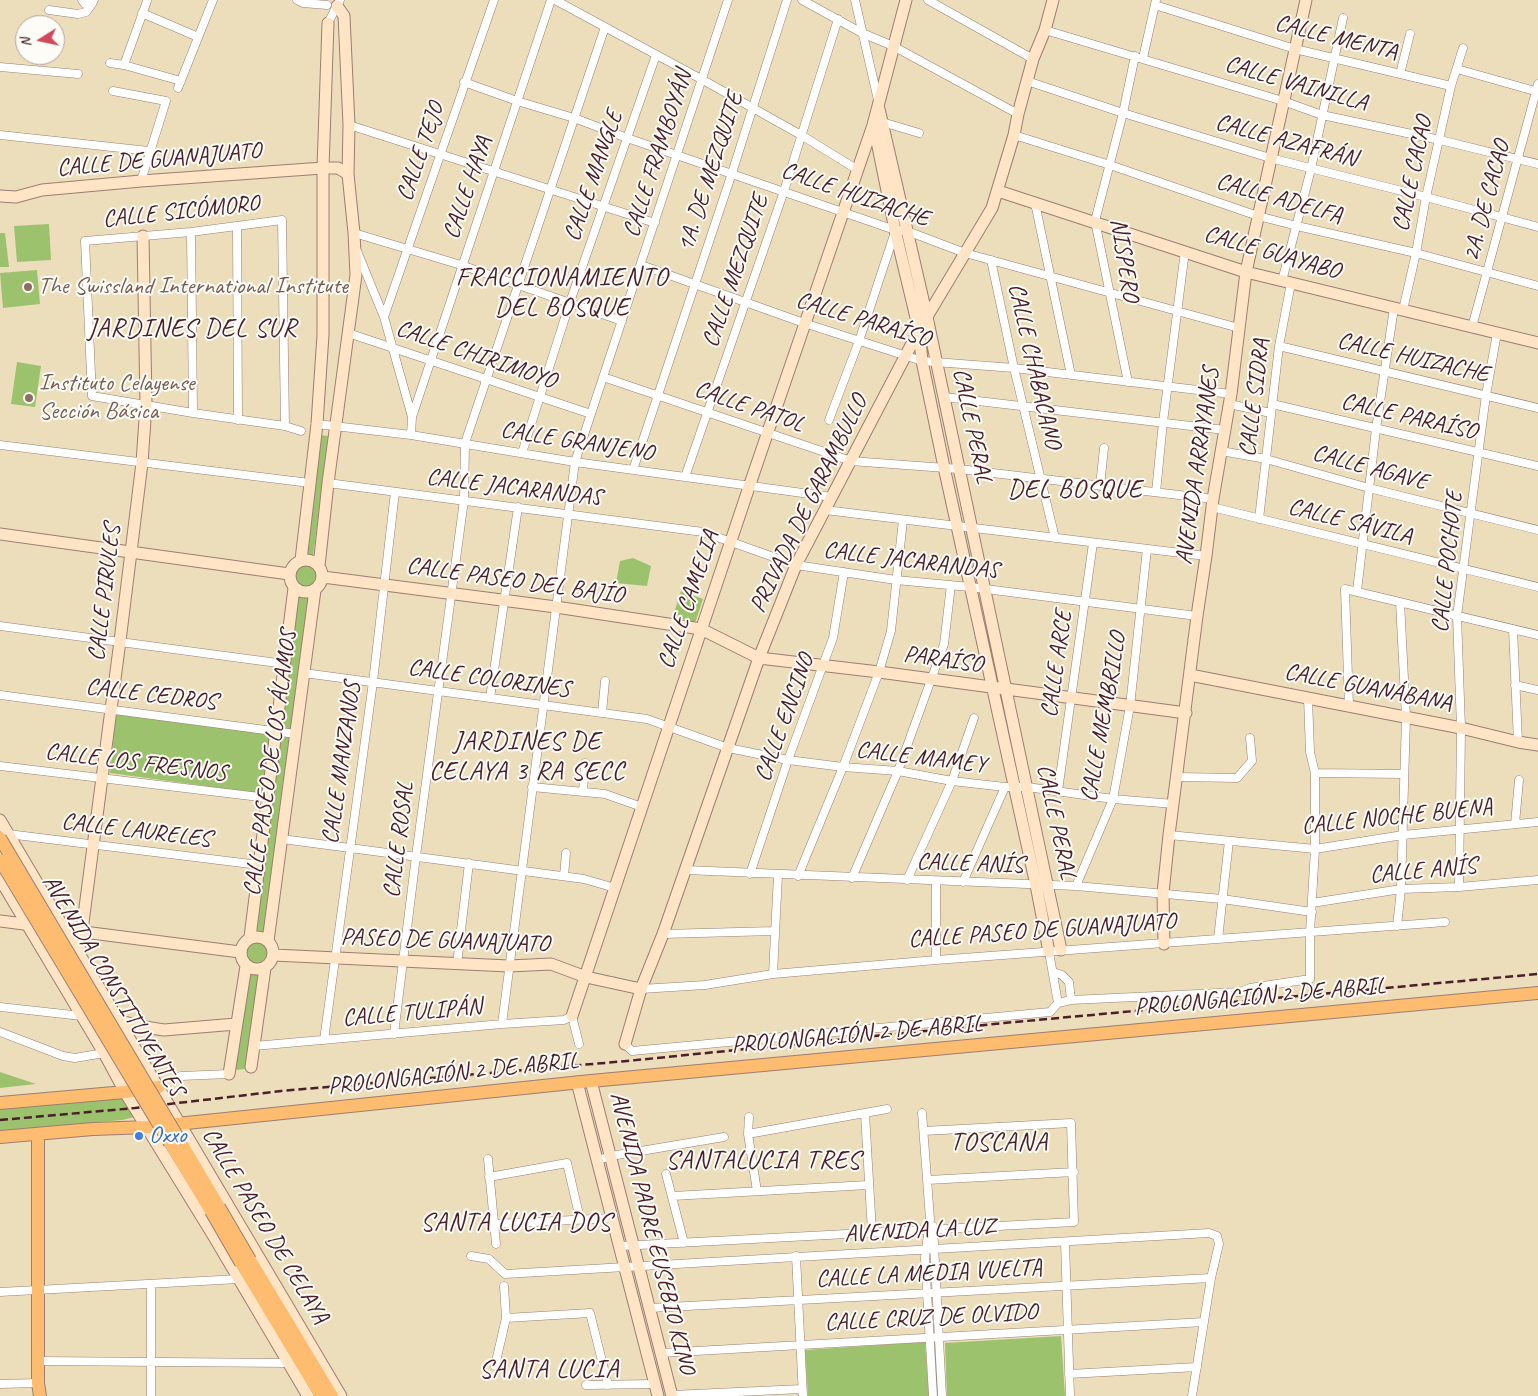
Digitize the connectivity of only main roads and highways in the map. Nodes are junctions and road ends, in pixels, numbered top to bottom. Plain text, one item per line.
1 (906, 0) edge
2 (1052, 0) edge
3 (1306, 0) edge
4 (333, 2) edge
5 (328, 23) road end
6 (878, 123) junction
7 (323, 168) junction
8 (348, 174) junction
9 (998, 191) junction
10 (0, 196) edge
11 (901, 230) junction
12 (144, 236) road end
13 (1246, 272) junction
14 (927, 317) junction
15 (919, 330) junction
16 (1538, 343) edge
17 (0, 534) edge
18 (130, 552) junction
19 (301, 560) junction
20 (319, 566) junction
21 (290, 574) junction
22 (323, 577) junction
23 (294, 588) junction
24 (315, 590) junction
25 (701, 629) junction
26 (759, 658) junction
27 (1190, 675) junction
28 (992, 688) junction
29 (1007, 690) junction
30 (1186, 713) junction
31 (1538, 745) edge
32 (0, 820) edge
33 (4, 836) edge
34 (0, 860) edge
35 (0, 879) edge
36 (1042, 885) junction
37 (0, 921) edge
38 (21, 921) junction
39 (65, 929) junction
40 (82, 932) junction
41 (250, 937) junction
42 (268, 941) junction
43 (1164, 944) road end
44 (1061, 950) road end
45 (78, 951) junction
46 (240, 952) junction
47 (1049, 952) road end
48 (273, 955) junction
49 (49, 962) junction
50 (246, 966) junction
51 (265, 968) junction
52 (586, 977) junction
53 (642, 988) junction
54 (1538, 993) edge
55 (572, 1016) road end
56 (120, 1021) junction
57 (236, 1024) junction
58 (145, 1027) junction
59 (130, 1039) junction
60 (625, 1044) road end
61 (104, 1053) junction
62 (251, 1067) dead end
63 (228, 1074) road end
64 (591, 1081) junction
65 (577, 1082) junction
66 (158, 1087) junction
67 (125, 1092) junction
68 (0, 1103) edge
69 (180, 1124) junction
70 (148, 1127) junction
71 (38, 1134) junction
72 (0, 1137) edge
73 (175, 1144) junction
74 (238, 1222) junction
75 (213, 1235) junction
76 (245, 1260) junction
77 (39, 1390) edge
78 (308, 1396) edge
79 (321, 1396) edge
80 (332, 1396) edge
81 (341, 1396) edge
82 (658, 1396) edge
83 (672, 1396) edge

1 - 6 main road, CALLE PERAL
2 - 9 main road, PRIVADA DE GARAMBULLO
3 - 13 main road, AVENIDA ARRAYANES
4 - 8 main road
5 - 7 main road
6 - 11 main road, CALLE PERAL
6 - 25 main road, CALLE CAMELIA
7 - 8 main road
7 - 10 main road, CALLE DE GUANAJUATO
7 - 19 main road
8 - 20 main road
9 - 13 main road, CALLE GUAYABO
9 - 14 main road, PRIVADA DE GARAMBULLO
11 - 14 main road, CALLE PERAL
11 - 15 main road, CALLE PERAL
12 - 18 main road, CALLE PIRULES
13 - 16 main road, CALLE GUAYABO
13 - 27 main road, AVENIDA ARRAYANES
14 - 15 main road, PRIVADA DE GARAMBULLO
14 - 29 main road, CALLE PERAL
15 - 26 main road, PRIVADA DE GARAMBULLO
15 - 28 main road, CALLE PERAL
17 - 18 main road
18 - 21 main road
18 - 40 main road, CALLE PIRULES
19 - 20 main road
19 - 21 main road
20 - 22 main road
21 - 23 main road
22 - 24 main road
22 - 25 main road, CALLE PASEO DEL BAJÍO
23 - 24 main road
23 - 41 main road, CALLE PASEO DE LOS ÁLAMOS
24 - 42 main road, CALLE PASEO DE LOS ÁLAMOS
25 - 26 main road, PARAÍSO
25 - 52 main road, CALLE CAMELIA
26 - 28 main road, PARAÍSO
26 - 53 main road, PRIVADA DE GARAMBULLO
27 - 30 main road, AVENIDA ARRAYANES
27 - 31 main road, CALLE GUANÁBANA
28 - 29 main road, PARAÍSO
28 - 36 main road, CALLE PERAL
29 - 30 main road, PARAÍSO
29 - 36 main road, CALLE PERAL
30 - 43 main road, AVENIDA ARRAYANES
32 - 33 main road, CALLE PASEO DE CELAYA
33 - 39 main road, CALLE PASEO DE CELAYA
33 - 73 main road, AVENIDA CONSTITUYENTES, bridge
34 - 73 main road, AVENIDA CONSTITUYENTES, bridge
35 - 38 main road, CALLE PASEO DE CELAYA
36 - 44 main road, CALLE PERAL
36 - 47 main road, CALLE PERAL
37 - 38 main road
38 - 39 main road
38 - 49 main road, CALLE PASEO DE CELAYA
39 - 40 main road
39 - 45 main road, CALLE PASEO DE CELAYA
40 - 45 main road, CALLE PIRULES
40 - 46 main road
41 - 42 main road
41 - 46 main road
42 - 48 main road
45 - 49 main road
45 - 56 main road, CALLE PASEO DE CELAYA
46 - 50 main road
48 - 51 main road
48 - 52 main road, PASEO DE GUANAJUATO
49 - 61 main road, CALLE PASEO DE CELAYA
50 - 51 main road
50 - 57 main road
51 - 62 main road
52 - 53 main road, PASEO DE GUANAJUATO
52 - 55 main road, CALLE CAMELIA
53 - 60 main road, PRIVADA DE GARAMBULLO
54 - 64 main road, PROLONGACIÓN 2 DE ABRIL
56 - 58 main road
56 - 59 main road, CALLE PASEO DE CELAYA
57 - 58 main road
57 - 63 main road
58 - 59 main road
59 - 61 main road
59 - 66 main road, CALLE PASEO DE CELAYA
61 - 67 main road, CALLE PASEO DE CELAYA
64 - 65 main road, PROLONGACIÓN 2 DE ABRIL
64 - 83 main road, AVENIDA PADRE EUSEBIO KINO
65 - 69 main road, PROLONGACIÓN 2 DE ABRIL
65 - 82 main road, AVENIDA PADRE EUSEBIO KINO
66 - 67 main road
66 - 69 main road, CALLE PASEO DE CELAYA
67 - 68 main road
67 - 70 main road, CALLE PASEO DE CELAYA
69 - 70 main road, PROLONGACIÓN 2 DE ABRIL
69 - 73 main road, CALLE PASEO DE CELAYA
70 - 71 main road, PROLONGACIÓN 2 DE ABRIL
70 - 73 main road, CALLE PASEO DE CELAYA
71 - 72 main road, PROLONGACIÓN 2 DE ABRIL
71 - 77 main road
73 - 74 main road, CALLE PASEO DE CELAYA
73 - 75 main road, CALLE PASEO DE CELAYA
73 - 76 main road, AVENIDA CONSTITUYENTES, bridge
74 - 75 main road
74 - 76 main road, CALLE PASEO DE CELAYA
75 - 76 main road, CALLE PASEO DE CELAYA
76 - 78 main road, CALLE PASEO DE CELAYA
76 - 79 main road
76 - 80 main road
76 - 81 main road, CALLE PASEO DE CELAYA

